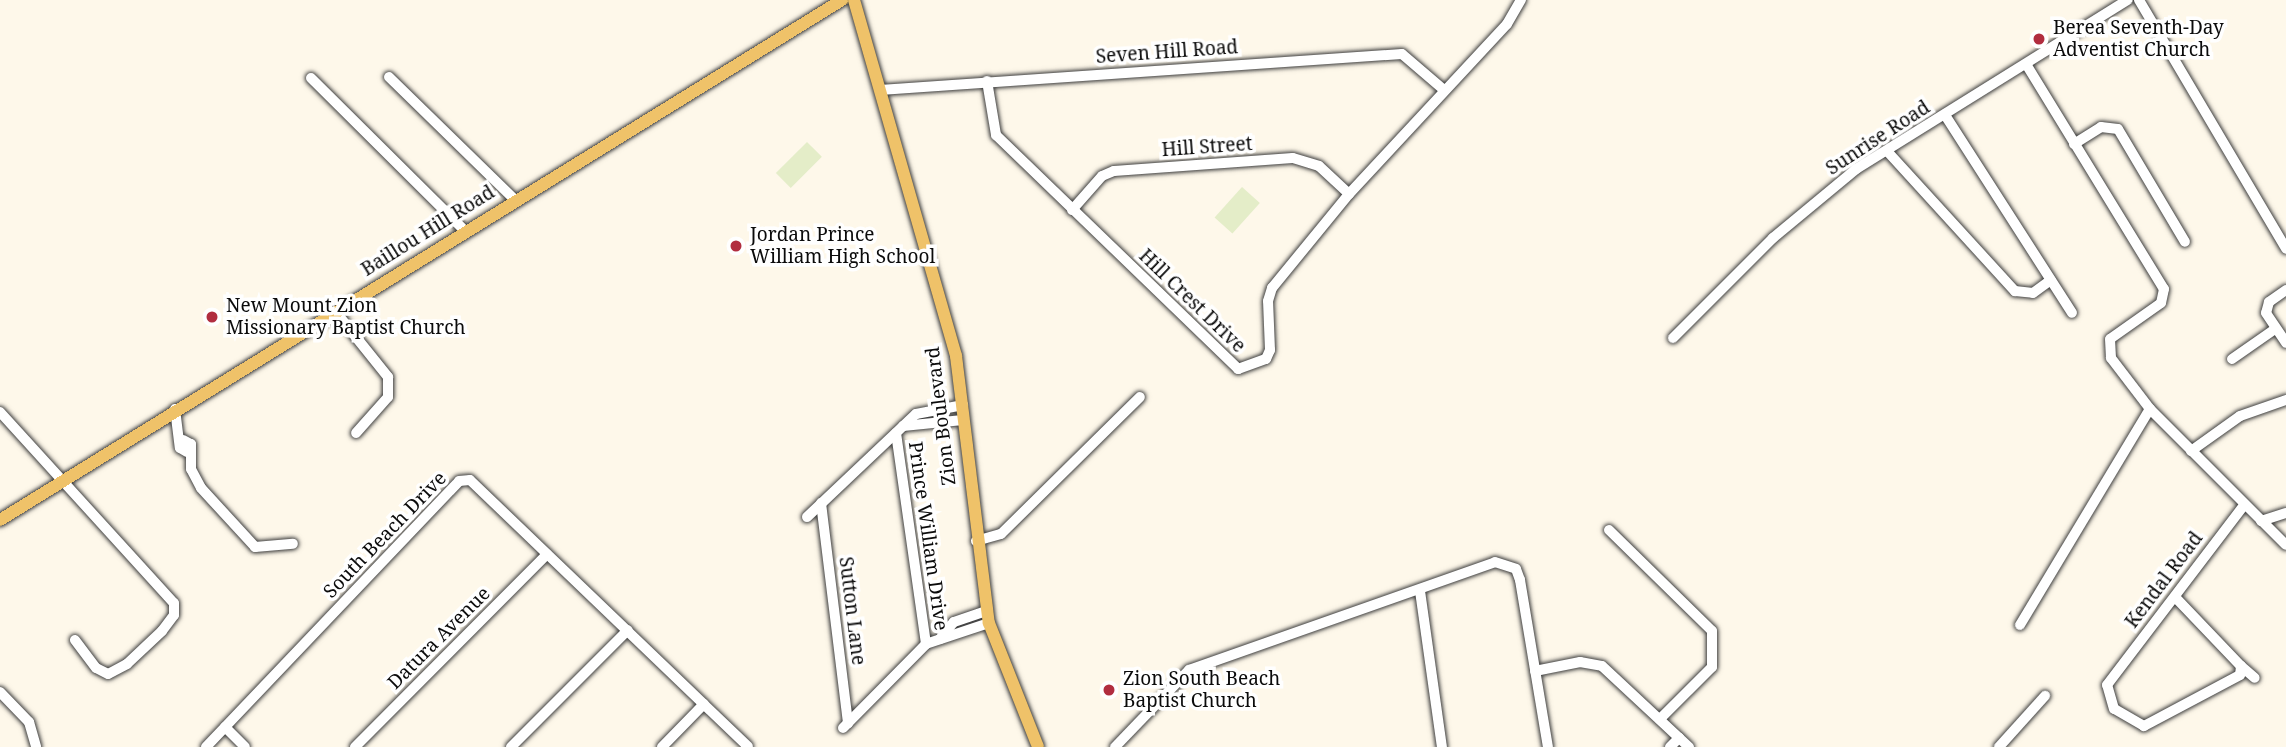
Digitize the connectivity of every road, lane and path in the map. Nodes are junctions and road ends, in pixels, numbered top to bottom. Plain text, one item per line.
1 (842, 0) edge
2 (854, 0) edge
3 (1521, 0) edge
4 (2128, 0) edge
5 (2139, 0) edge
6 (2026, 64) junction
7 (389, 77) dead end
8 (311, 78) dead end
9 (987, 81) junction
10 (880, 90) junction
11 (1444, 90) junction
12 (1945, 115) junction
13 (2074, 144) junction
14 (1887, 151) junction
15 (1349, 194) junction
16 (515, 200) junction
17 (1072, 209) junction
18 (465, 231) junction
19 (2185, 242) dead end
20 (2286, 249) edge
21 (2051, 280) junction
22 (2286, 290) edge
23 (335, 311) junction
24 (2072, 313) dead end
25 (2274, 329) junction
26 (1673, 338) dead end
27 (2286, 343) edge
28 (2232, 359) dead end
29 (1140, 397) dead end
30 (2286, 400) edge
31 (962, 405) junction
32 (175, 409) junction
33 (2150, 409) junction
34 (0, 412) edge
35 (963, 420) junction
36 (899, 430) junction
37 (356, 433) dead end
38 (2191, 451) junction
39 (63, 480) junction
40 (821, 503) junction
41 (2244, 505) junction
42 (2286, 513) edge
43 (807, 517) dead end
44 (0, 520) edge
45 (2262, 521) junction
46 (1609, 530) dead end
47 (976, 541) junction
48 (293, 544) dead end
49 (2286, 545) edge
50 (547, 554) junction
51 (1420, 591) junction
52 (2175, 597) junction
53 (988, 617) junction
54 (2020, 625) dead end
55 (628, 630) junction
56 (75, 640) dead end
57 (926, 644) junction
58 (2241, 666) junction
59 (1535, 671) junction
60 (2255, 678) dead end
61 (0, 692) edge
62 (2045, 696) dead end
63 (704, 704) junction
64 (1660, 719) junction
65 (225, 727) junction
66 (1679, 738) junction
67 (36, 747) edge
68 (206, 747) edge
69 (245, 747) edge
70 (355, 747) edge
71 (511, 747) edge
72 (662, 747) edge
73 (748, 747) edge
74 (1038, 747) edge
75 (1115, 747) edge
76 (1442, 747) edge
77 (1548, 747) edge
78 (1670, 747) edge
79 (1689, 747) edge
80 (1999, 747) edge

1 - 16 main road, Baillou Hill Road
2 - 10 main road, Zion Boulevard
3 - 11 street, Hill Crest Drive
4 - 6 street, Sunrise Road
5 - 20 street
6 - 12 street, Sunrise Road
6 - 13 street
7 - 16 street
8 - 18 street
9 - 10 street, Seven Hill Road
9 - 11 street, Seven Hill Road
9 - 17 street, Hill Crest Drive
10 - 31 main road, Zion Boulevard
11 - 15 street, Hill Crest Drive
12 - 14 street, Sunrise Road
12 - 21 street
13 - 19 street
13 - 33 street
14 - 21 street
14 - 26 street, Sunrise Road
15 - 17 street, Hill Street
15 - 17 street, Hill Crest Drive
16 - 18 main road, Baillou Hill Road
18 - 23 main road, Baillou Hill Road
21 - 24 street
22 - 25 street
23 - 32 main road, Baillou Hill Road
23 - 37 street
25 - 27 street
25 - 28 street
29 - 47 street
30 - 38 street
31 - 35 main road, Zion Boulevard
31 - 36 street
32 - 39 main road, Baillou Hill Road
32 - 48 street
33 - 38 street
33 - 54 street
34 - 39 street
35 - 36 street
35 - 47 main road, Zion Boulevard
36 - 40 street
36 - 57 street, Prince William Drive
38 - 41 street
39 - 44 main road, Baillou Hill Road
39 - 56 street
40 - 43 street
40 - 57 street, Sutton Lane
41 - 45 street
41 - 52 street, Kendal Road
42 - 45 street
45 - 49 street
46 - 64 street
47 - 53 main road, Zion Boulevard
50 - 55 street, South Beach Drive
50 - 65 street, South Beach Drive
50 - 70 street, Datura Avenue
51 - 59 street
51 - 75 street
51 - 76 street
52 - 58 street
52 - 58 street, Kendal Road
53 - 57 street
53 - 74 main road, Zion Boulevard
55 - 63 street, South Beach Drive
55 - 71 street
58 - 60 street
59 - 64 street
59 - 77 street
61 - 67 street
62 - 80 street
63 - 72 street
63 - 73 street, South Beach Drive
64 - 66 street
65 - 68 street, South Beach Drive
65 - 69 street
66 - 78 street
66 - 79 street

